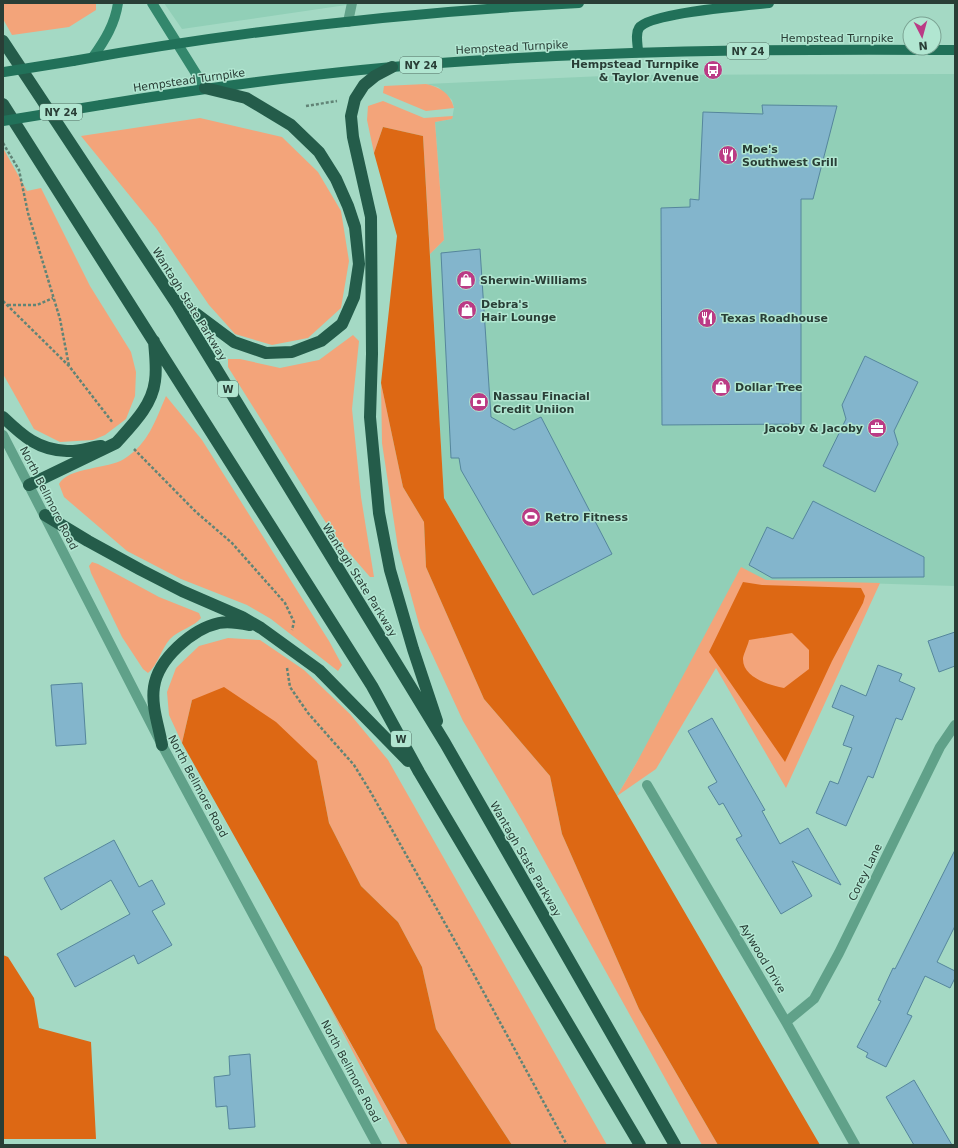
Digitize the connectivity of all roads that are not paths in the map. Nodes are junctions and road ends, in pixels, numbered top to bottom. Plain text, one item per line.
1 (118, 3) edge
2 (152, 3) edge
3 (352, 3) edge
4 (579, 3) edge
5 (769, 3) edge
6 (348, 22) junction
7 (3, 41) edge
8 (177, 43) junction
9 (955, 50) edge
10 (638, 52) junction
11 (93, 57) junction
12 (392, 67) junction
13 (3, 72) edge
14 (205, 88) junction
15 (3, 104) edge
16 (3, 121) edge
17 (171, 296) junction
18 (154, 339) junction
19 (3, 417) edge
20 (3, 435) edge
21 (120, 439) junction
22 (29, 485) junction
23 (45, 515) junction
24 (261, 628) junction
25 (955, 725) edge
26 (445, 743) junction
27 (162, 745) junction
28 (419, 772) junction
29 (646, 785) dead end
30 (786, 1022) junction
31 (377, 1145) edge
32 (640, 1145) edge
33 (675, 1145) edge
34 (855, 1145) edge

1 - 11 main road
2 - 8 main road
3 - 6 street
4 - 6 main road
5 - 10 main road
6 - 8 main road
7 - 17 highway, Wantagh State Parkway / W
8 - 11 main road
8 - 14 main road
9 - 10 main road, Hempstead Turnpike / NY 24
10 - 12 main road, Hempstead Turnpike / NY 24
11 - 13 main road, bridge
12 - 14 main road, Hempstead Turnpike / NY 24
12 - 26 highway
14 - 16 main road, Hempstead Turnpike / NY 24, bridge
14 - 17 highway
15 - 18 highway, W
17 - 26 highway, Wantagh State Parkway / W
18 - 21 highway
18 - 28 highway, W
19 - 21 highway
20 - 22 street, North Bellmore Road
21 - 22 highway
22 - 23 street, North Bellmore Road
23 - 24 highway
23 - 27 street, North Bellmore Road
24 - 27 highway
24 - 28 highway
25 - 30 street, Corey Lane
26 - 33 highway, Wantagh State Parkway / W
27 - 31 street, North Bellmore Road
28 - 32 highway, W
29 - 30 street, Aylwood Drive
30 - 34 street, Aylwood Drive

